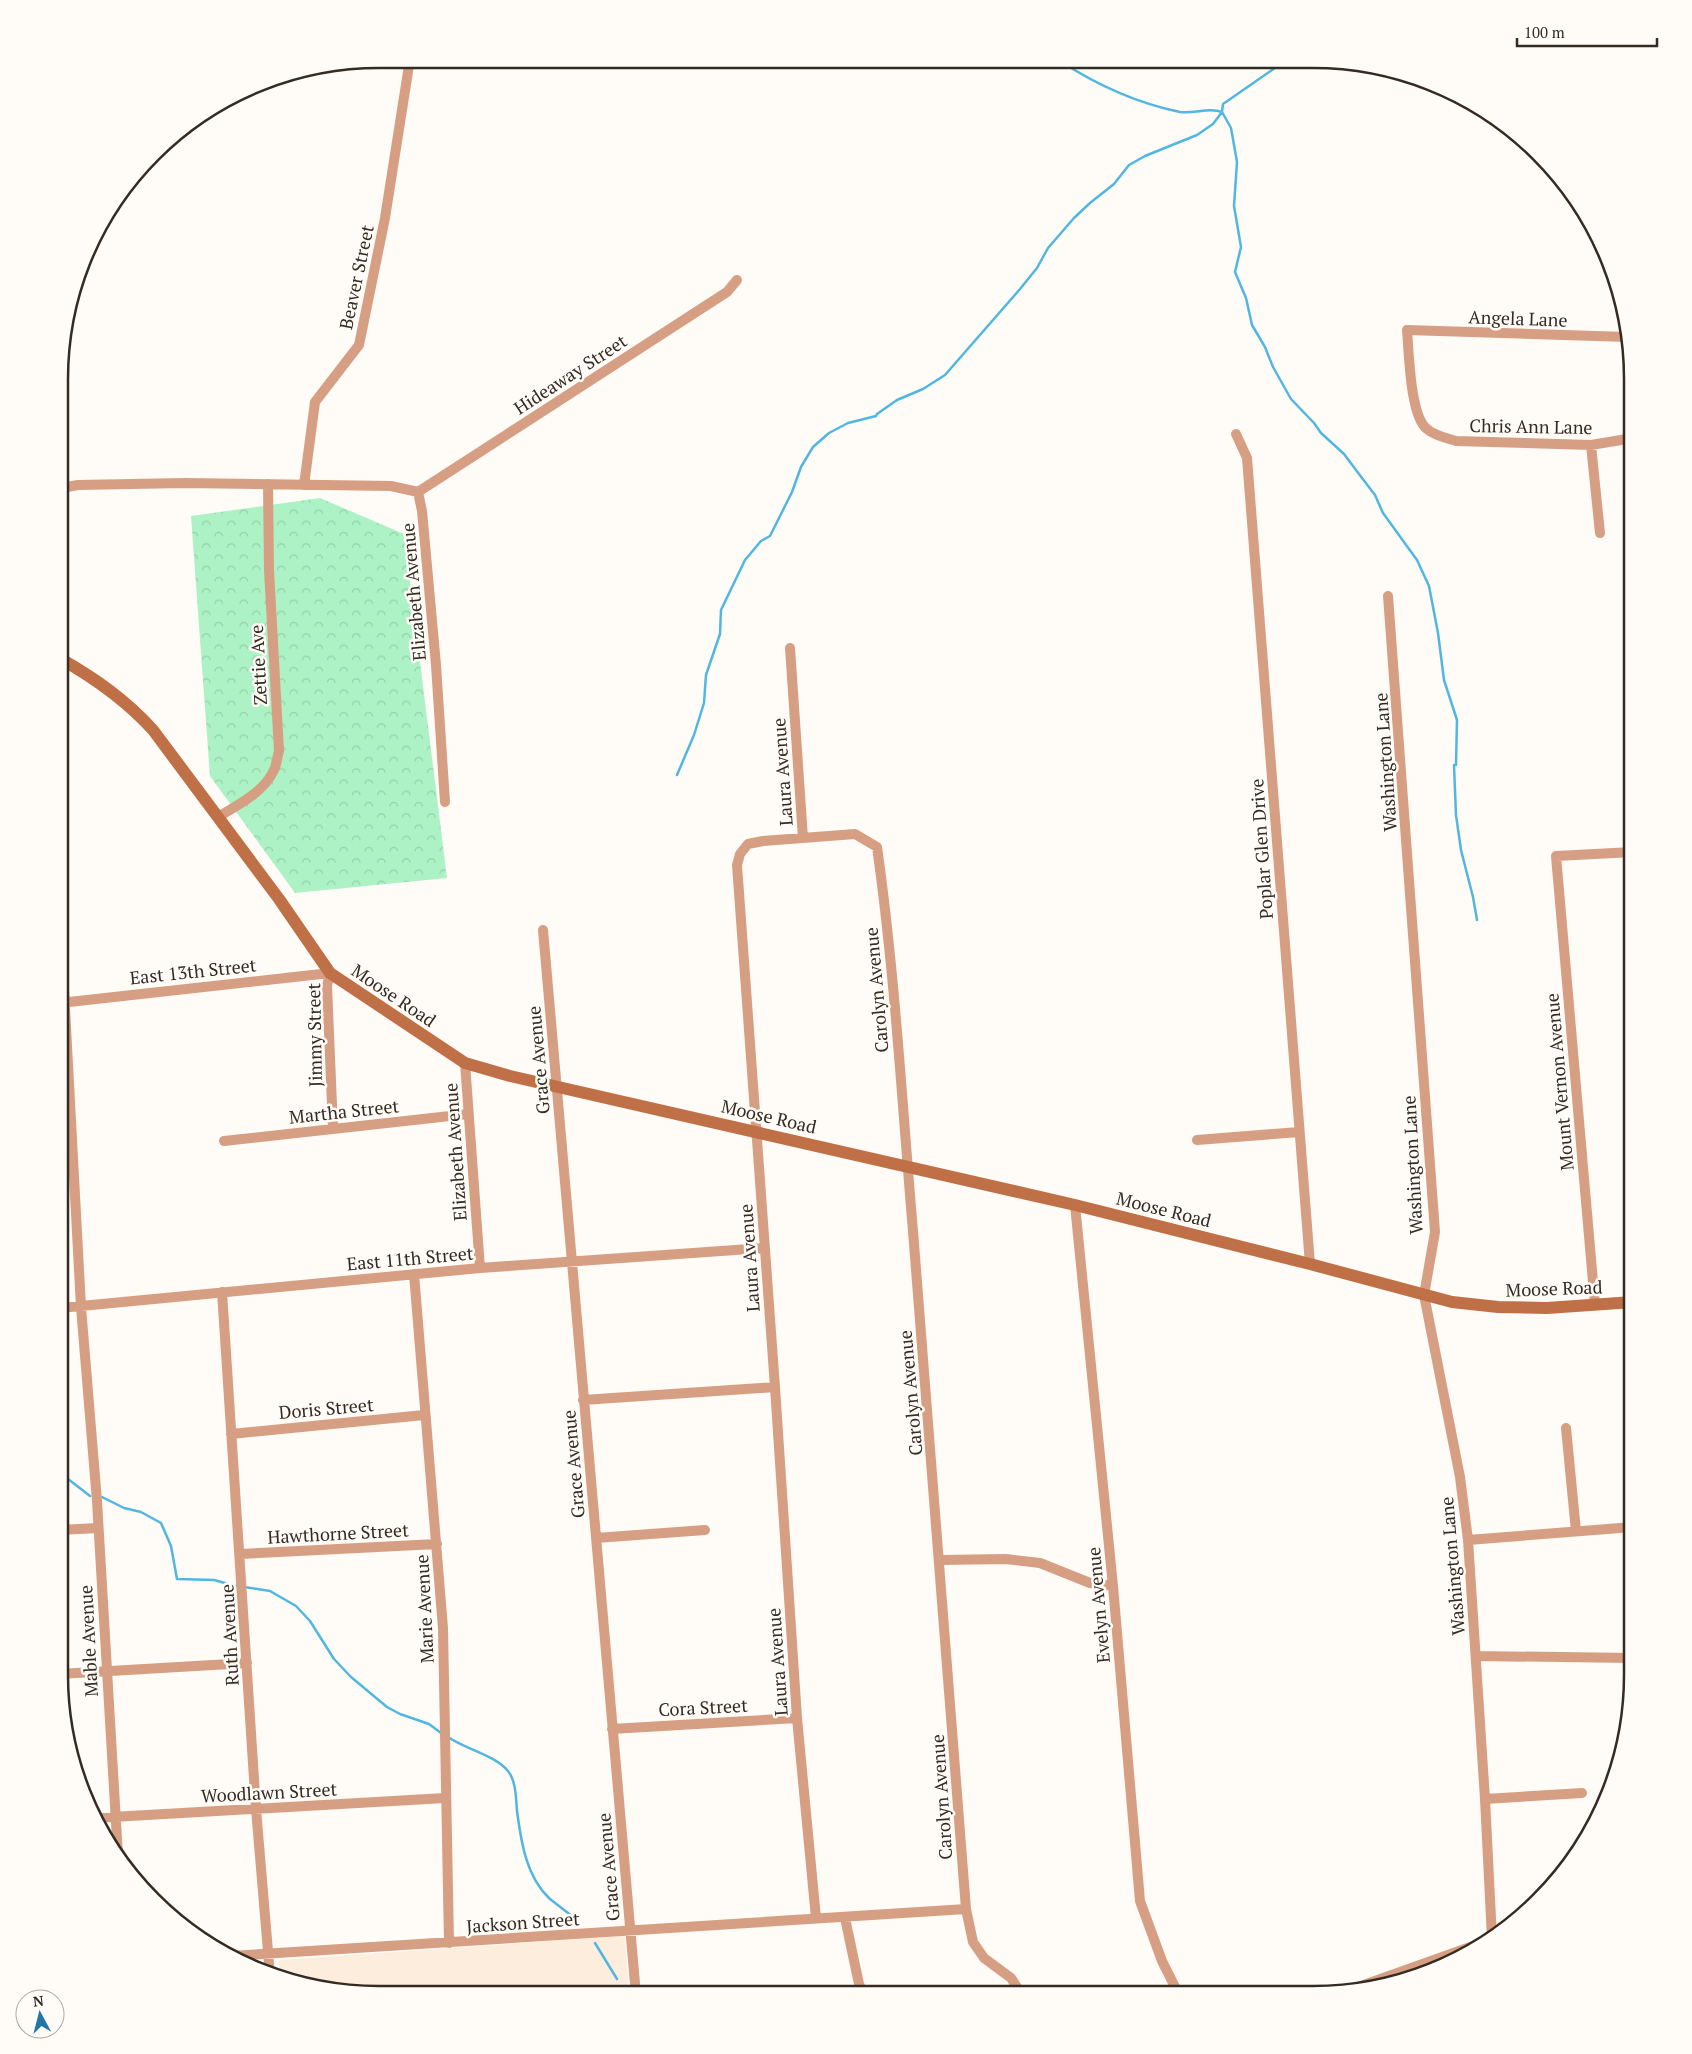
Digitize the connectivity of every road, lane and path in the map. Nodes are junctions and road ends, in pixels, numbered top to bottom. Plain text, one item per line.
1 (409, 68) edge
2 (737, 280) dead end
3 (1622, 338) edge
4 (1429, 430) joint
5 (1236, 434) dead end
6 (1624, 440) edge
7 (1592, 445) junction
8 (268, 484) junction
9 (304, 485) junction
10 (68, 487) edge
11 (418, 492) junction
12 (1600, 533) dead end
13 (1388, 596) dead end
14 (790, 648) dead end
15 (68, 663) edge
16 (445, 802) dead end
17 (218, 817) junction
18 (803, 838) junction
19 (1624, 852) edge
20 (543, 930) dead end
21 (330, 973) junction
22 (68, 1001) edge
23 (465, 1063) junction
24 (557, 1087) junction
25 (68, 1098) edge
26 (468, 1114) junction
27 (333, 1128) junction
28 (757, 1131) junction
29 (1299, 1132) junction
30 (1197, 1140) dead end
31 (224, 1141) dead end
32 (907, 1165) junction
33 (1075, 1205) junction
34 (764, 1248) junction
35 (572, 1262) junction
36 (1310, 1264) junction
37 (480, 1268) junction
38 (414, 1274) junction
39 (222, 1292) junction
40 (1424, 1295) junction
41 (1624, 1303) edge
42 (1595, 1305) junction
43 (81, 1307) junction
44 (68, 1308) edge
45 (775, 1387) junction
46 (583, 1400) junction
47 (424, 1415) junction
48 (1566, 1428) dead end
49 (231, 1434) junction
50 (1624, 1527) edge
51 (98, 1528) junction
52 (68, 1530) edge
53 (705, 1530) dead end
54 (1576, 1531) junction
55 (596, 1538) junction
56 (1468, 1540) junction
57 (437, 1544) junction
58 (240, 1554) junction
59 (940, 1560) junction
60 (1113, 1586) junction
61 (1476, 1656) junction
62 (1624, 1658) edge
63 (247, 1663) junction
64 (106, 1670) junction
65 (68, 1673) edge
66 (796, 1718) junction
67 (612, 1729) junction
68 (1582, 1793) dead end
69 (445, 1798) junction
70 (1485, 1799) junction
71 (256, 1809) junction
72 (115, 1817) junction
73 (102, 1818) edge
74 (117, 1843) edge
75 (966, 1909) junction
76 (816, 1918) junction
77 (846, 1918) junction
78 (630, 1931) junction
79 (1491, 1931) edge
80 (449, 1943) junction
81 (1455, 1952) edge
82 (267, 1954) junction
83 (244, 1955) edge
84 (269, 1966) edge
85 (1376, 1980) edge
86 (635, 1986) edge
87 (860, 1986) edge
88 (1016, 1986) edge
89 (1174, 1986) edge

1 - 9 street, Beaver Street
2 - 11 street, Hideaway Street
3 - 4 street, Angela Lane
4 - 7 street, Chris Ann Lane
5 - 29 street, Poplar Glen Drive
6 - 7 street, Chris Ann Lane
7 - 12 street
8 - 9 street
8 - 10 street
8 - 17 street, Zettie Ave
9 - 11 street
11 - 16 street, Elizabeth Avenue
13 - 40 street, Washington Lane
14 - 18 street, Laura Avenue
15 - 17 street, Moose Road
17 - 21 street, Moose Road
18 - 28 street, Laura Avenue
18 - 32 street, Carolyn Avenue
19 - 42 street, Mount Vernon Avenue
20 - 24 street, Grace Avenue
21 - 22 street, East 13th Street
21 - 23 street, Moose Road
21 - 27 street, Jimmy Street
23 - 24 street, Moose Road
23 - 26 street, Elizabeth Avenue
24 - 28 street, Moose Road
24 - 35 street, Grace Avenue
25 - 43 street, Mable Avenue
26 - 27 street, Martha Street
26 - 37 street, Elizabeth Avenue
27 - 31 street, Martha Street
28 - 32 street, Moose Road
28 - 34 street, Laura Avenue
29 - 30 street
29 - 36 street, Poplar Glen Drive
32 - 33 street, Moose Road
32 - 59 street, Carolyn Avenue
33 - 36 street, Moose Road
33 - 60 street, Evelyn Avenue
34 - 35 street, East 11th Street
34 - 45 street, Laura Avenue
35 - 37 street, East 11th Street
35 - 46 street, Grace Avenue
36 - 40 street, Moose Road
37 - 38 street, East 11th Street
38 - 39 street, East 11th Street
38 - 47 street, Marie Avenue
39 - 43 street, East 11th Street
39 - 49 street, Ruth Avenue
40 - 42 street, Moose Road
40 - 56 street, Washington Lane
41 - 42 street, Moose Road
43 - 44 street, East 11th Street
43 - 51 street, Mable Avenue
45 - 46 street
45 - 66 street, Laura Avenue
46 - 55 street, Grace Avenue
47 - 49 street, Doris Street
47 - 57 street, Marie Avenue
48 - 54 street
49 - 58 street, Ruth Avenue
50 - 54 street
51 - 52 street
51 - 64 street, Mable Avenue
53 - 55 street
54 - 56 street
55 - 67 street, Grace Avenue
56 - 61 street, Washington Lane
57 - 58 street, Hawthorne Street
57 - 69 street, Marie Avenue
58 - 63 street, Ruth Avenue
59 - 60 street
59 - 75 street, Carolyn Avenue
60 - 89 street, Evelyn Avenue
61 - 62 street
61 - 70 street, Washington Lane
63 - 64 street
63 - 71 street, Ruth Avenue
64 - 65 street
64 - 72 street, Mable Avenue
66 - 67 street, Cora Street
66 - 76 street, Laura Avenue
67 - 78 street, Grace Avenue
68 - 70 street
69 - 71 street, Woodlawn Street
69 - 80 street, Marie Avenue
70 - 79 street, Washington Lane
71 - 72 street, Woodlawn Street
71 - 82 street, Ruth Avenue
72 - 73 street, Woodlawn Street
72 - 74 street, Mable Avenue
75 - 77 street, Jackson Street
75 - 88 street, Carolyn Avenue
76 - 77 street, Jackson Street
76 - 78 street, Jackson Street
77 - 87 street
78 - 80 street, Jackson Street
78 - 86 street, Grace Avenue
80 - 82 street, Jackson Street
81 - 85 street
82 - 83 street, Jackson Street
82 - 84 street, Ruth Avenue

